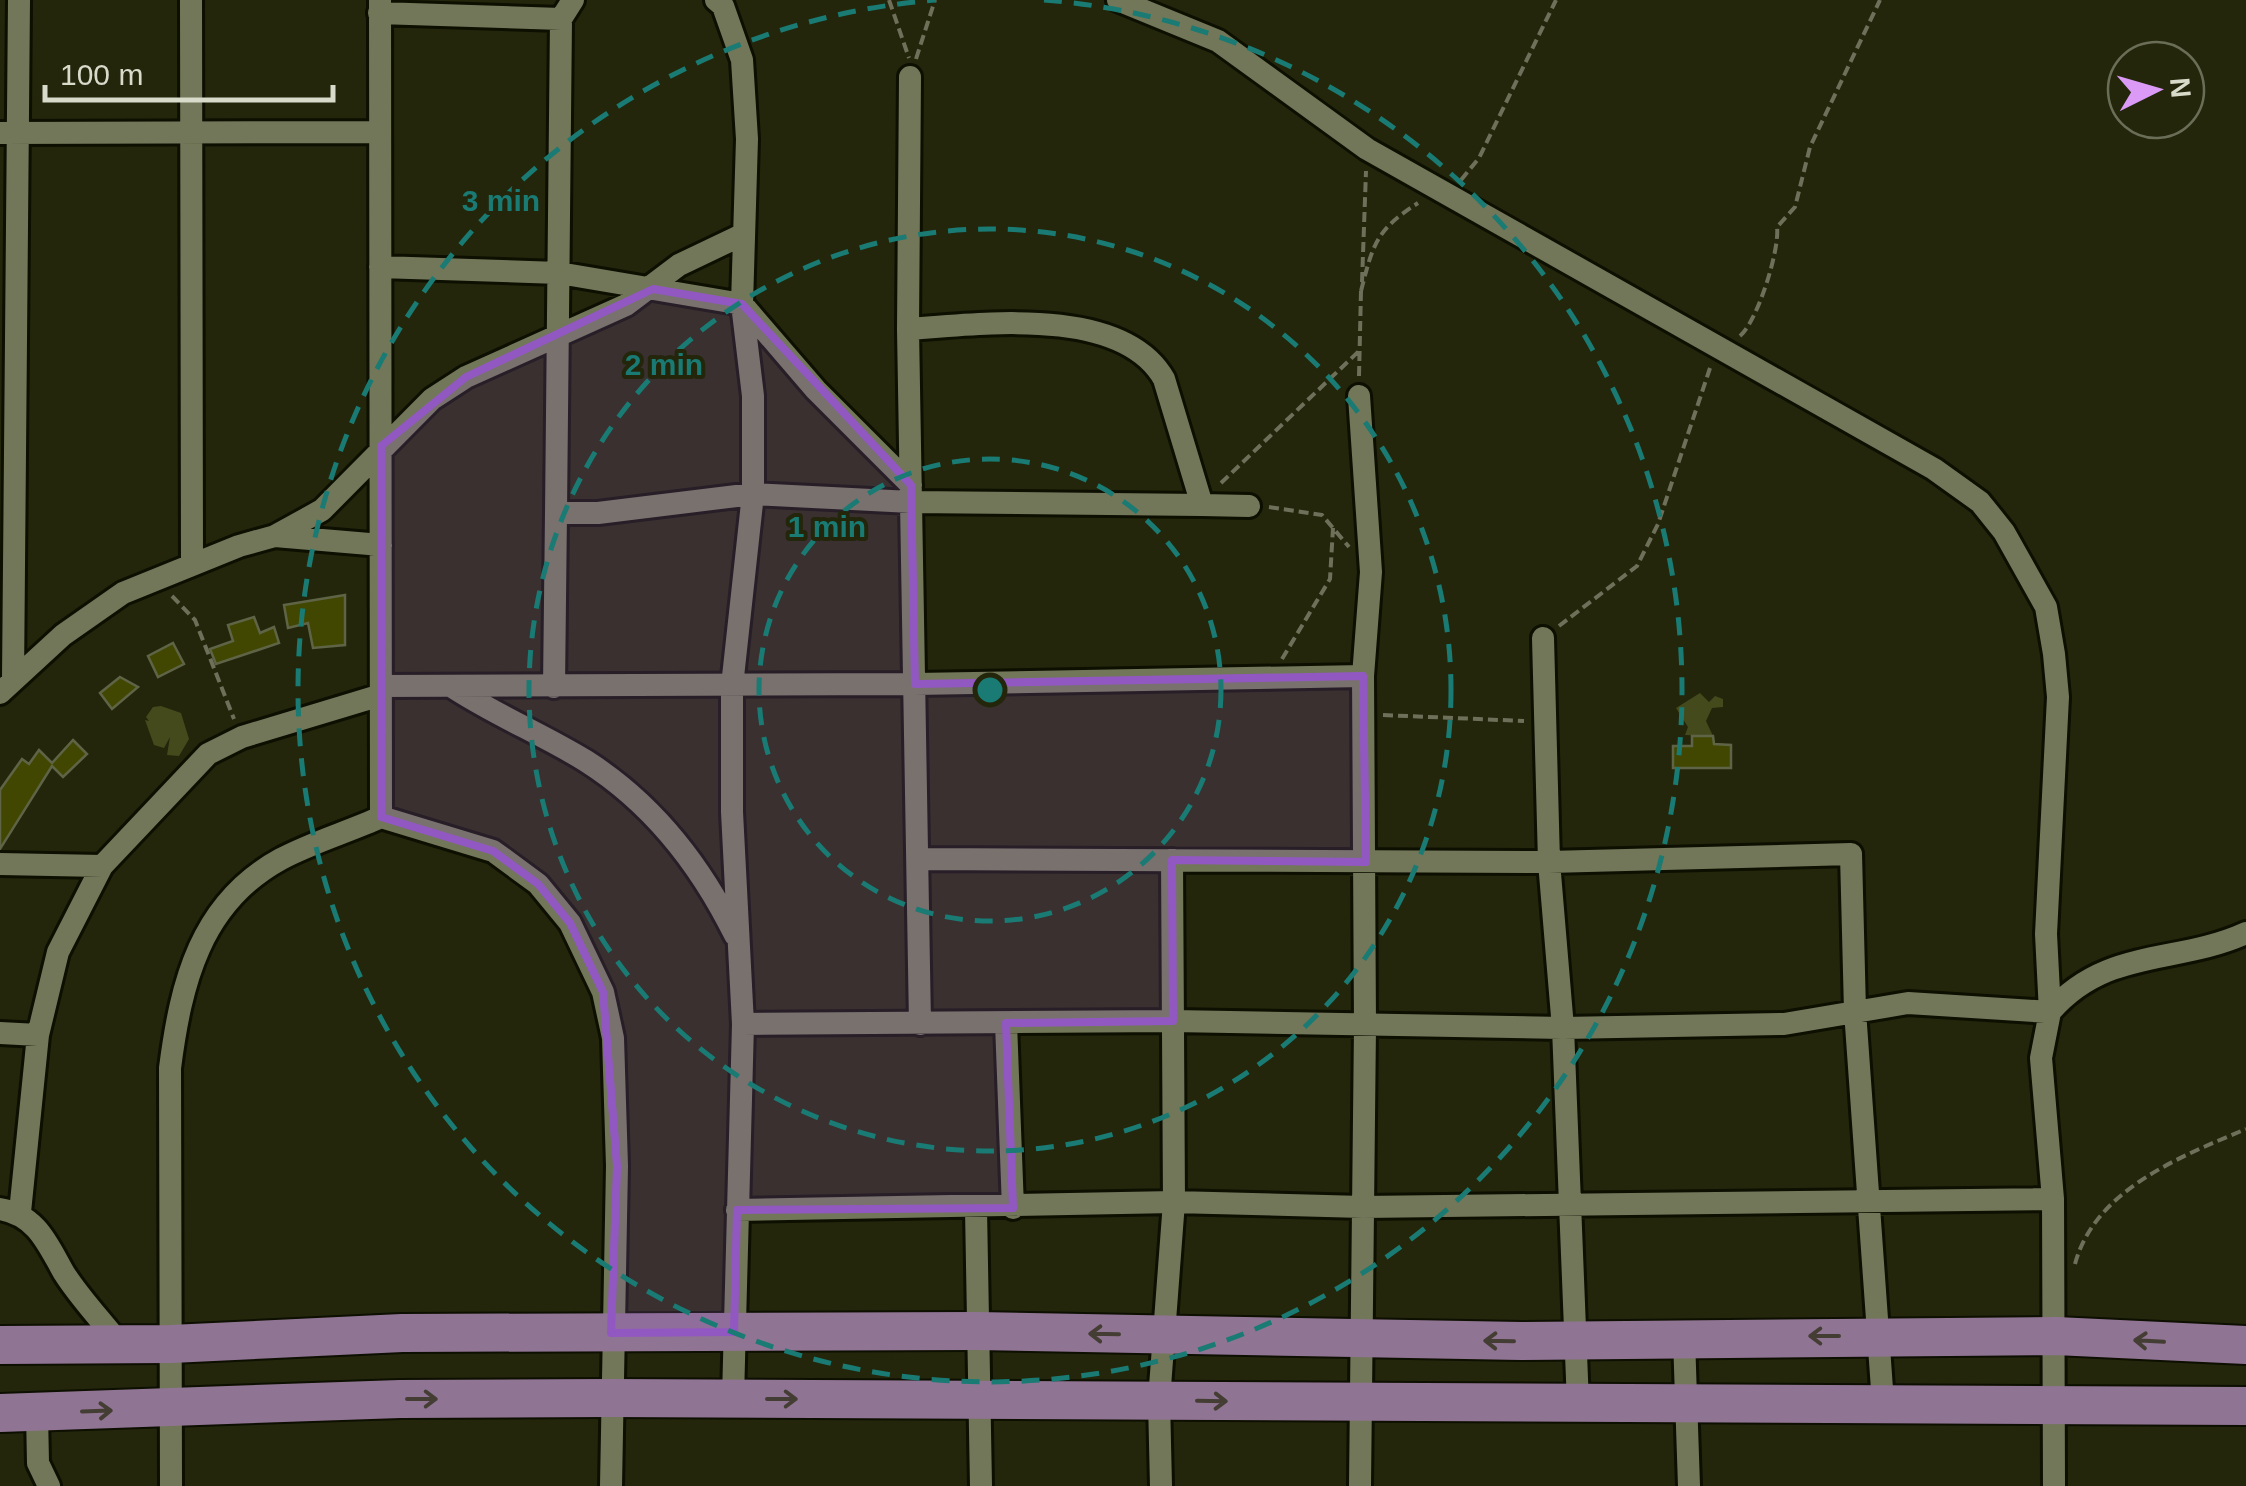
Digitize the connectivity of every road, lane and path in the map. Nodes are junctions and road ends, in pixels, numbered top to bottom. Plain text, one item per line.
1 (19, 0) edge
2 (191, 0) edge
3 (716, 0) edge
4 (888, 0) edge
5 (935, 0) edge
6 (1118, 0) edge
7 (1556, 0) edge
8 (380, 7) edge
9 (568, 10) edge
10 (910, 78) junction
11 (379, 132) junction
12 (9, 133) edge
13 (193, 136) junction
14 (1367, 149) junction
15 (1440, 189) junction
16 (744, 234) junction
17 (380, 267) junction
18 (559, 273) junction
19 (653, 289) junction
20 (1362, 291) junction
21 (742, 304) junction
22 (8, 312) edge
23 (908, 329) junction
24 (558, 338) junction
25 (1359, 351) junction
26 (1359, 396) joint
27 (380, 446) junction
28 (754, 494) junction
29 (911, 494) junction
30 (1200, 498) junction
31 (1249, 506) joint
32 (556, 513) junction
33 (1334, 528) junction
34 (276, 536) junction
35 (380, 545) junction
36 (7, 551) edge
37 (192, 564) junction
38 (1371, 572) junction
39 (160, 578) junction
40 (1543, 638) dead end
41 (1363, 676) junction
42 (1274, 677) junction
43 (915, 684) junction
44 (6, 686) edge
45 (452, 686) junction
46 (554, 686) junction
47 (732, 686) junction
48 (381, 690) junction
49 (1364, 715) junction
50 (1544, 722) junction
51 (242, 738) junction
52 (381, 816) junction
53 (919, 859) junction
54 (1172, 860) junction
55 (1366, 862) junction
56 (1549, 862) junction
57 (0, 864) edge
58 (102, 866) junction
59 (2246, 933) edge
60 (742, 948) junction
61 (1855, 1011) junction
62 (2050, 1012) junction
63 (1173, 1021) junction
64 (742, 1024) junction
65 (920, 1024) junction
66 (1006, 1024) junction
67 (1365, 1026) junction
68 (1563, 1028) junction
69 (0, 1034) edge
70 (38, 1036) junction
71 (2246, 1129) edge
72 (1868, 1199) junction
73 (2053, 1199) junction
74 (1174, 1202) junction
75 (1567, 1202) junction
76 (1363, 1207) junction
77 (1013, 1208) junction
78 (976, 1209) junction
79 (737, 1210) junction
80 (10, 1211) edge
81 (2075, 1264) dead end
82 (976, 1331) junction
83 (734, 1332) junction
84 (611, 1334) junction
85 (1165, 1335) junction
86 (1881, 1336) junction
87 (2056, 1336) junction
88 (1684, 1338) junction
89 (1361, 1340) junction
90 (1576, 1340) junction
91 (119, 1343) junction
92 (171, 1344) junction
93 (0, 1345) edge
94 (2246, 1345) edge
95 (609, 1398) junction
96 (733, 1398) junction
97 (977, 1400) junction
98 (1159, 1400) junction
99 (1360, 1402) junction
100 (1685, 1402) junction
101 (1883, 1403) junction
102 (1578, 1404) junction
103 (2056, 1404) junction
104 (2246, 1406) edge
105 (172, 1408) junction
106 (18, 1413) edge
107 (49, 1486) edge
108 (170, 1486) edge
109 (610, 1486) edge
110 (980, 1486) edge
111 (1161, 1486) edge
112 (1360, 1486) edge
113 (1689, 1486) edge
114 (2054, 1486) edge

1 - 12 street
2 - 13 street
3 - 16 street
4 - 10 path
5 - 10 path
6 - 14 street
7 - 15 path
8 - 9 street
8 - 11 street
9 - 18 street
10 - 23 street
11 - 13 street
11 - 17 street
12 - 13 street
12 - 22 street
13 - 37 street
14 - 15 street
14 - 20 path
15 - 20 path
15 - 62 street
16 - 19 street
16 - 21 street
17 - 18 street
17 - 27 street
18 - 19 street
18 - 24 street
19 - 21 street
19 - 24 street
20 - 25 path
21 - 28 street
21 - 29 street
22 - 36 street
23 - 29 street
23 - 30 street
24 - 27 street
24 - 32 street
25 - 26 path
25 - 30 path
26 - 38 street
27 - 34 street
27 - 35 street
28 - 29 street
28 - 32 street
28 - 47 street
29 - 30 street
29 - 43 street
30 - 31 street
31 - 33 path
32 - 46 street
33 - 38 path
33 - 42 path
34 - 35 street
34 - 37 street
35 - 48 street
36 - 44 street
37 - 39 street
38 - 41 street
39 - 44 street
39 - 51 path
40 - 50 street
41 - 42 street
41 - 49 street
42 - 43 street
43 - 47 street
43 - 53 street
45 - 46 street
45 - 48 street
45 - 60 street
46 - 47 street
47 - 60 street
48 - 51 street
48 - 52 street
49 - 50 path
49 - 55 street
50 - 56 street
51 - 58 street
52 - 84 street
52 - 92 street
53 - 54 street
53 - 65 street
54 - 55 street
54 - 63 street
55 - 56 street
55 - 67 street
56 - 61 street
56 - 68 street
57 - 58 street
58 - 70 street
59 - 62 street
60 - 64 street
61 - 62 street
61 - 68 street
61 - 72 street
62 - 73 street
63 - 66 street
63 - 67 street
63 - 74 street
64 - 65 street
64 - 79 street
65 - 66 street
66 - 77 street
67 - 68 street
67 - 76 street
68 - 75 street
69 - 70 street
70 - 80 street
71 - 81 path
72 - 73 street
72 - 75 street
72 - 86 street
73 - 87 street
74 - 76 street
74 - 77 street
74 - 85 street
75 - 76 street
75 - 90 street
76 - 89 street
77 - 78 street
78 - 79 street
78 - 82 street
79 - 83 street
80 - 91 street
82 - 83 main road
85 -> 82 main road
82 - 97 street
83 - 84 main road
83 - 96 street
84 - 92 main road
84 - 95 street
85 - 89 main road
85 - 98 street
86 - 87 main road
86 -> 88 main road
86 - 101 street
94 -> 87 main road
87 - 103 street
88 - 90 main road
88 - 100 street
90 -> 89 main road
89 - 99 street
90 - 102 street
91 - 92 main road
91 - 93 main road
92 - 105 street
95 - 96 main road
105 -> 95 main road
95 - 109 street
96 -> 97 main road
97 - 98 main road
97 - 110 street
98 -> 99 main road
98 - 111 street
99 - 102 main road
99 - 112 street
100 - 101 main road
100 - 102 main road
100 - 113 street
101 - 103 main road
103 - 104 main road
103 - 114 street
106 -> 105 main road
105 - 108 street
106 - 107 street

